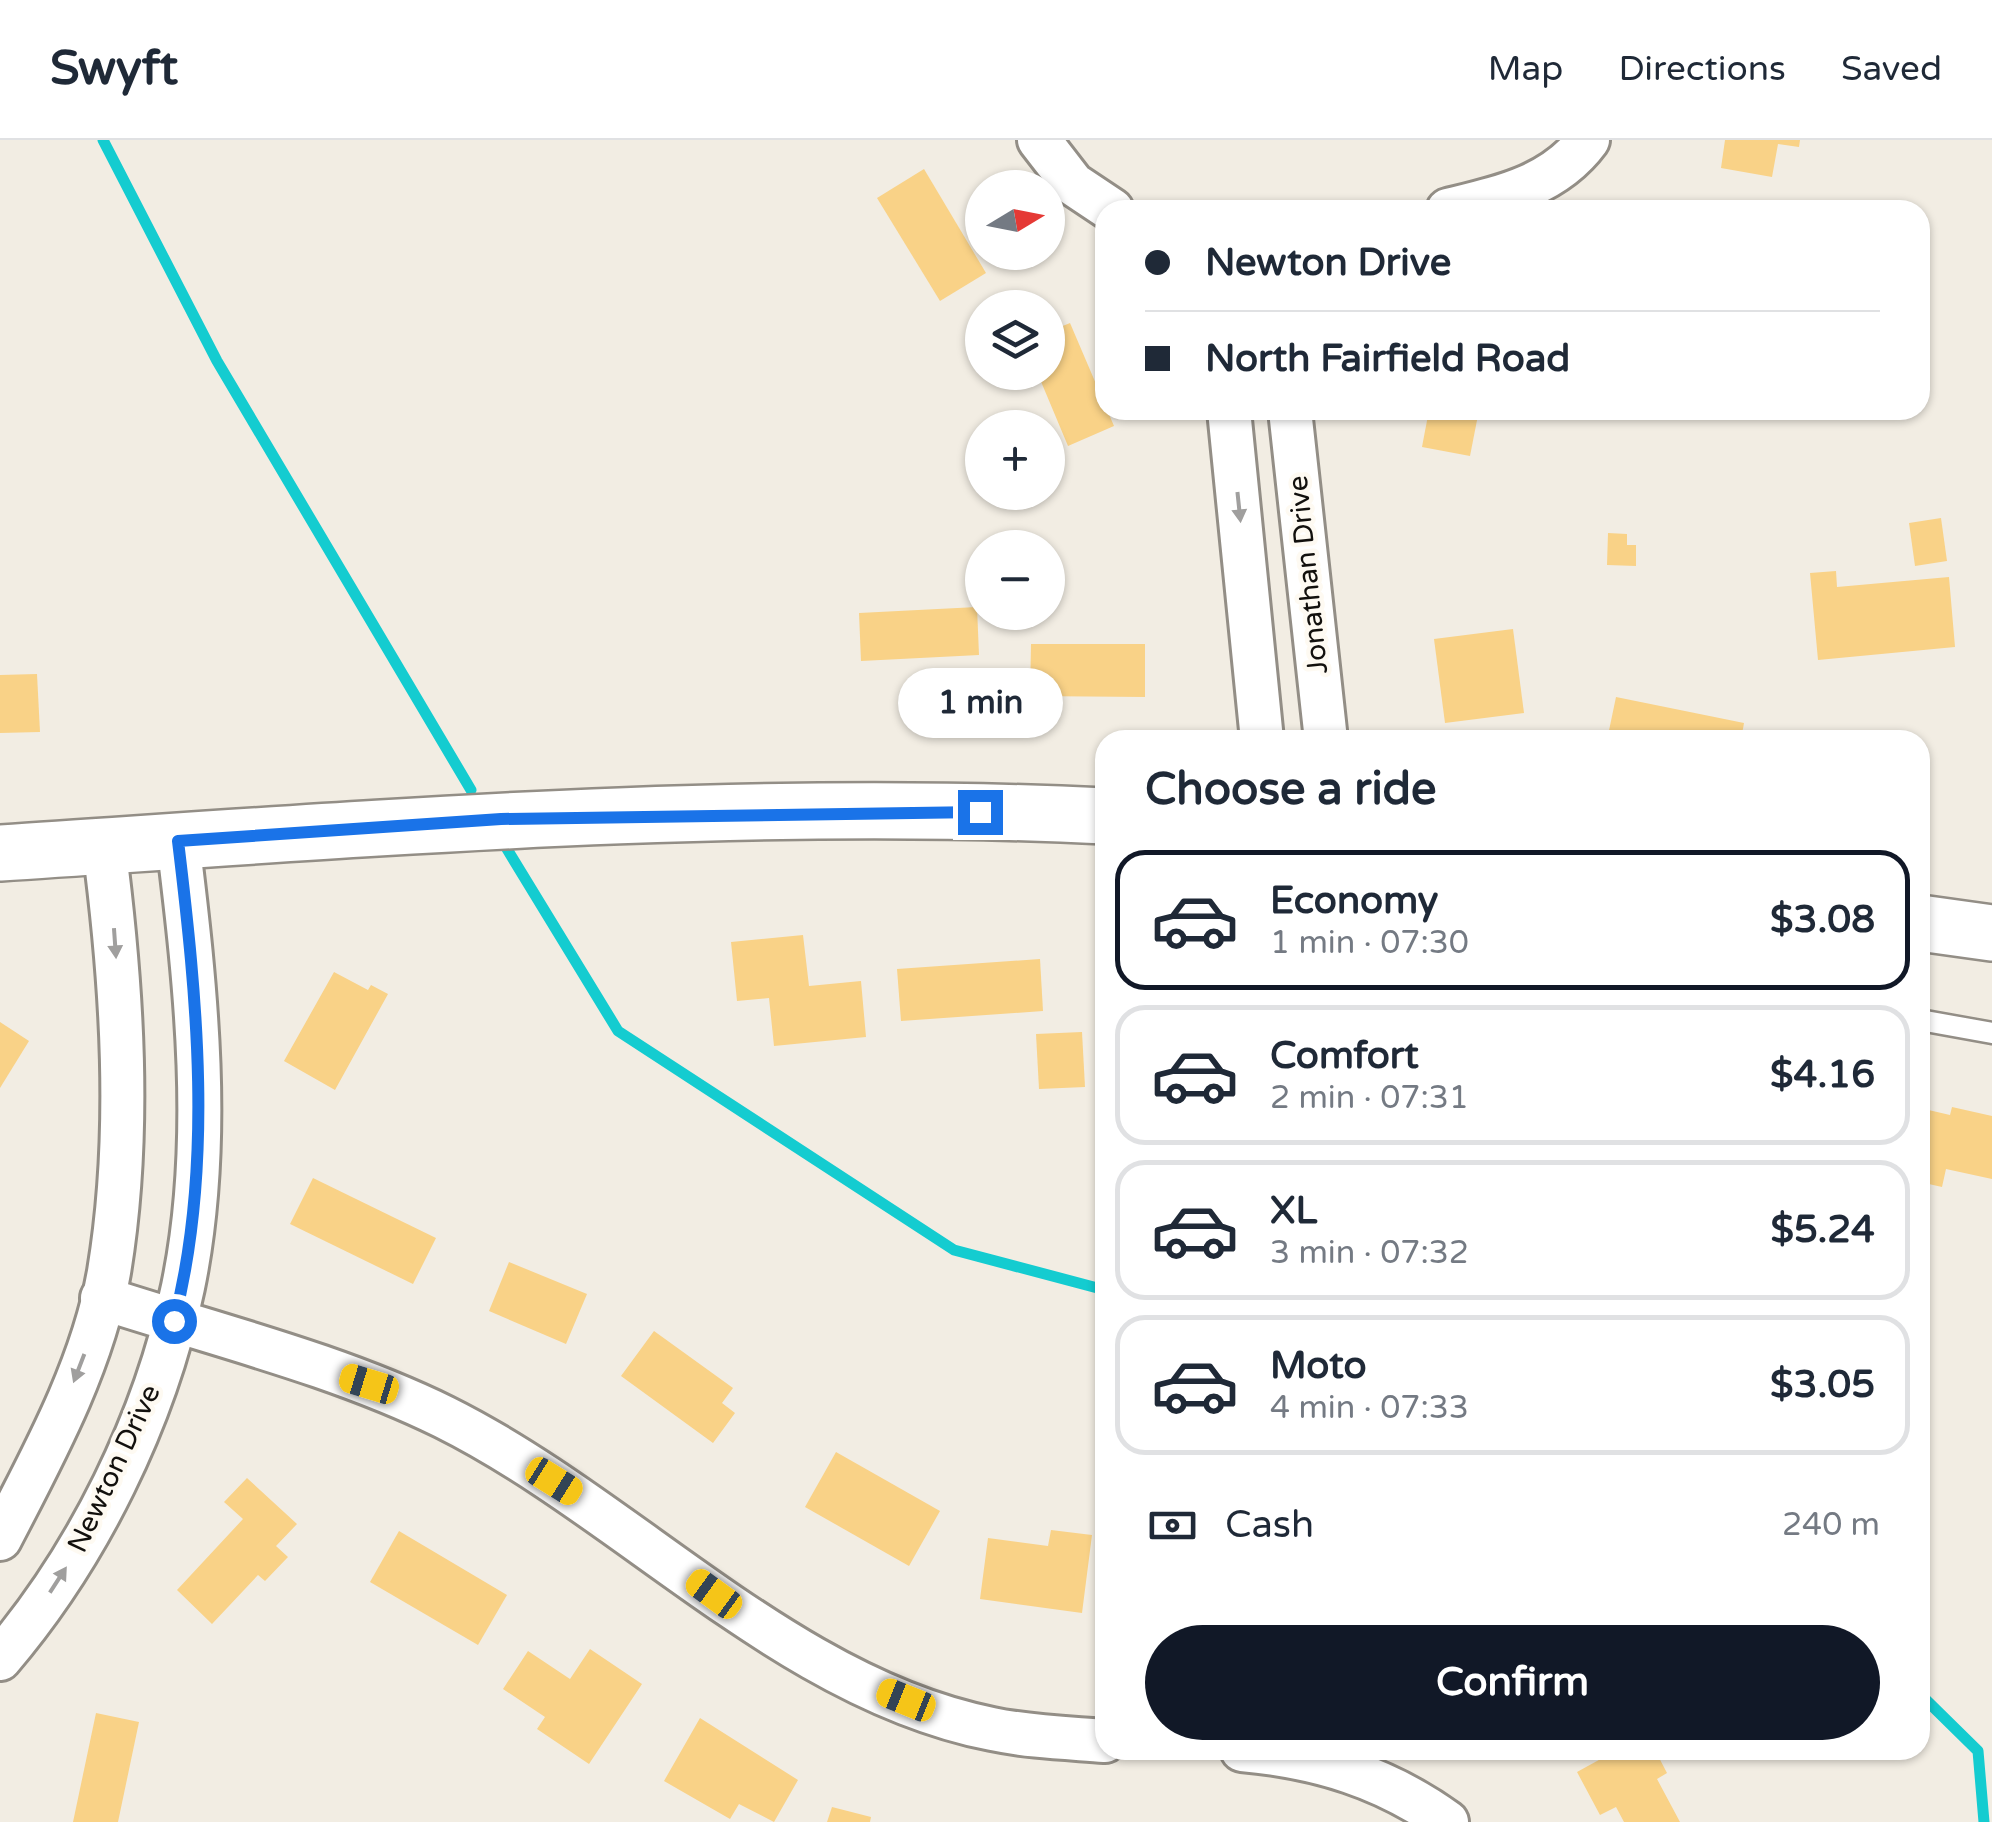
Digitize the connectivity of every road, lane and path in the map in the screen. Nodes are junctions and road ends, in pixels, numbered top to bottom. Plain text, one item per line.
1 (1038, 140) edge
2 (1588, 140) edge
3 (1097, 200) edge
4 (1482, 200) edge
5 (1230, 420) edge
6 (1291, 420) edge
7 (1261, 730) edge
8 (1325, 730) edge
9 (1095, 816) edge
10 (178, 841) junction
11 (104, 846) junction
12 (0, 853) edge
13 (1930, 924) edge
14 (1992, 933) edge
15 (1930, 1022) edge
16 (1992, 1032) edge
17 (102, 1298) junction
18 (174, 1321) junction
19 (0, 1539) edge
20 (0, 1658) edge
21 (1095, 1740) edge
22 (1299, 1760) edge
23 (1447, 1822) edge

1 - 3 street
2 - 4 street
5 -> 7 street
6 - 8 street, Jonathan Drive
9 - 10 main road
10 - 11 main road
10 - 18 street, Newton Drive
11 - 12 main road
11 -> 17 street
13 - 14 main road
15 - 16 lane
17 - 18 street
17 -> 19 street
20 -> 18 street, Newton Drive
18 - 21 street
22 - 23 street

